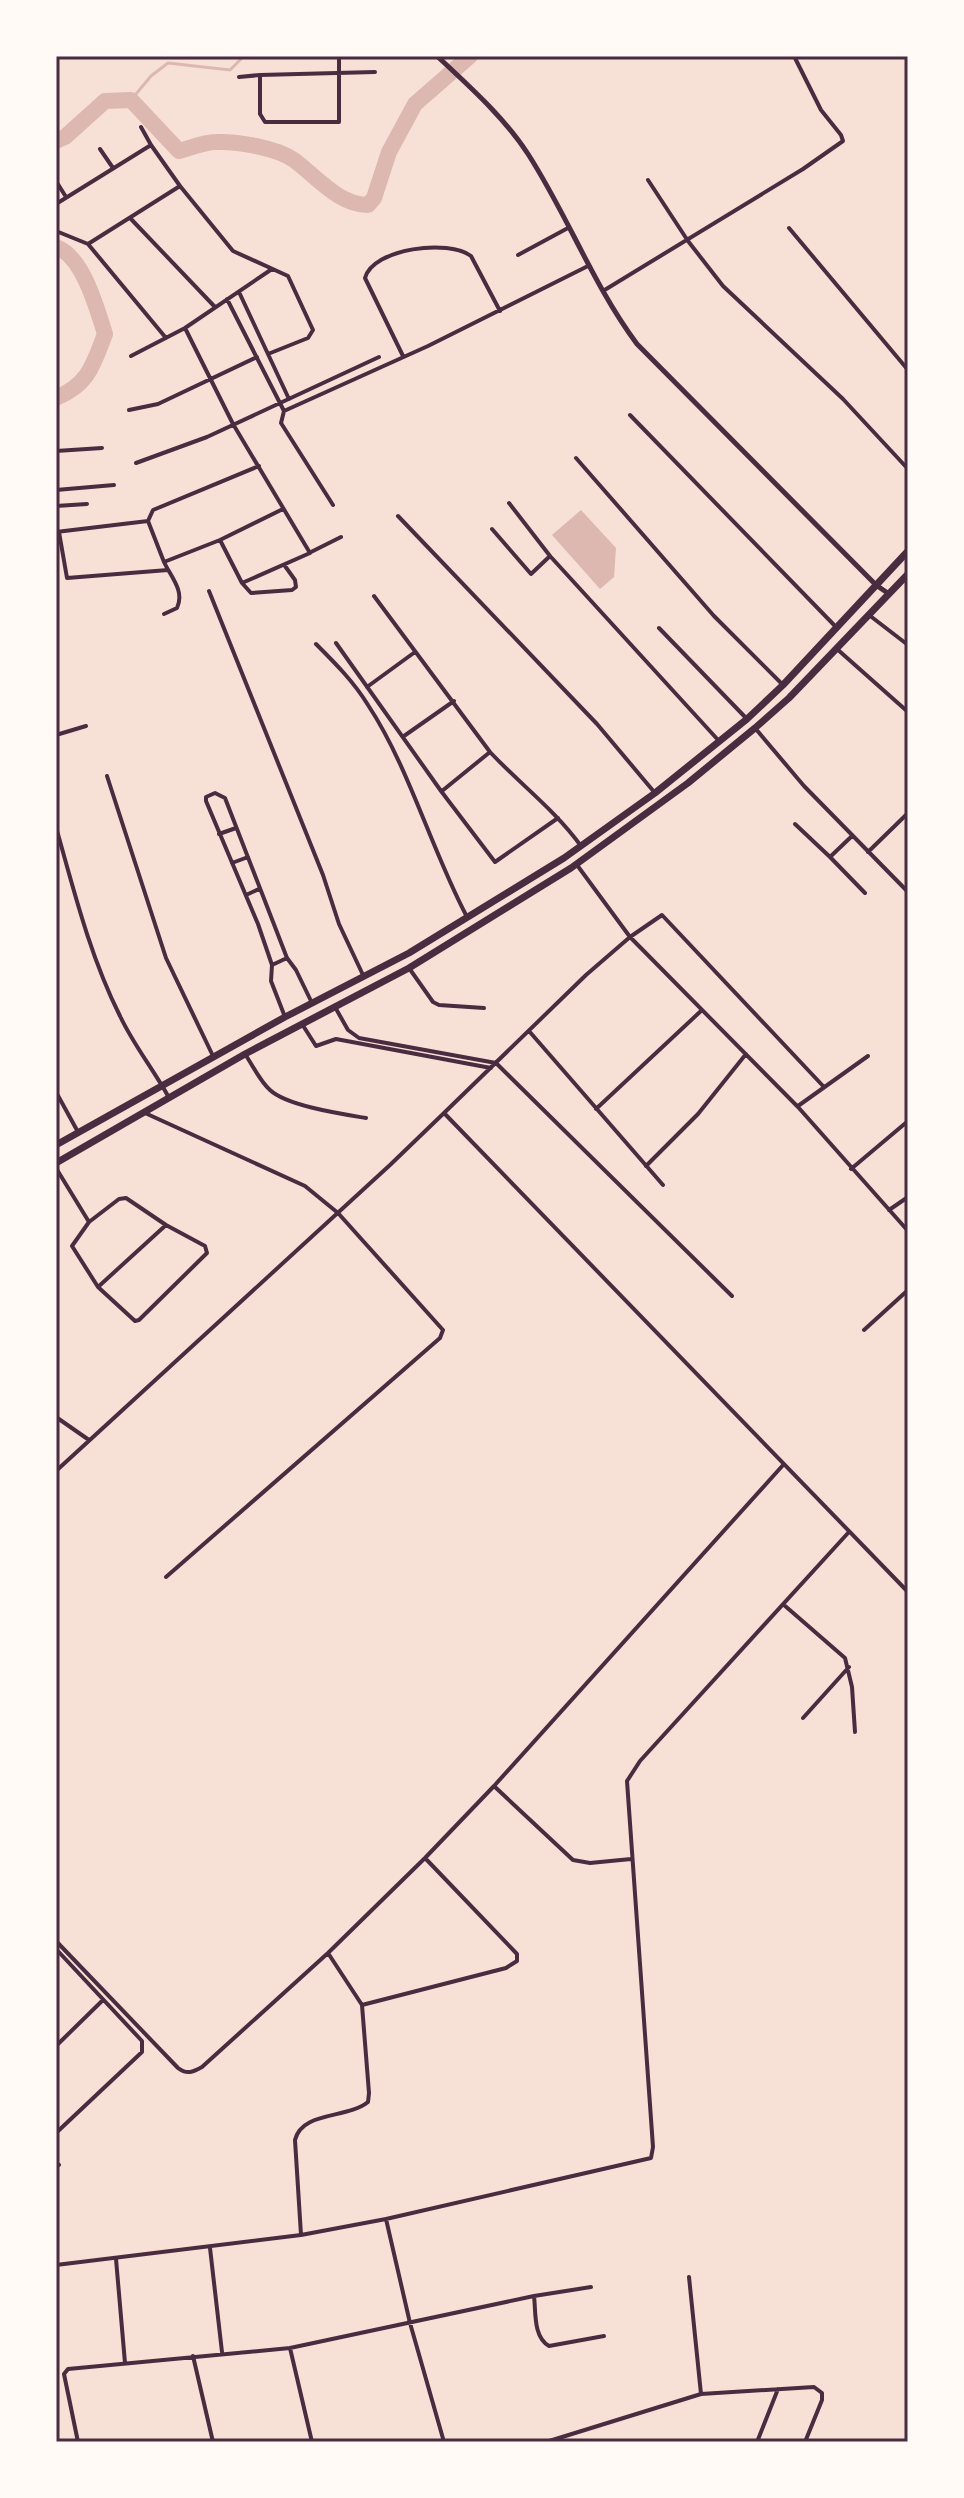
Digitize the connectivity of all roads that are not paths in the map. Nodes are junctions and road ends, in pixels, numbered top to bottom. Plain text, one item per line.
1 (339, 56) edge
2 (794, 56) edge
3 (437, 57) edge
4 (375, 72) dead end
5 (339, 74) junction
6 (260, 75) junction
7 (239, 77) dead end
8 (141, 127) dead end
9 (151, 145) junction
10 (100, 149) dead end
11 (113, 168) junction
12 (648, 180) dead end
13 (56, 181) edge
14 (180, 186) junction
15 (66, 197) junction
16 (56, 204) edge
17 (131, 219) junction
18 (568, 228) junction
19 (789, 228) dead end
20 (56, 231) edge
21 (688, 241) junction
22 (88, 244) junction
23 (518, 255) dead end
24 (588, 266) junction
25 (273, 268) junction
26 (602, 291) junction
27 (239, 292) junction
28 (227, 299) junction
29 (215, 307) junction
30 (500, 311) junction
31 (185, 328) junction
32 (166, 338) junction
33 (268, 354) junction
34 (131, 356) dead end
35 (403, 356) junction
36 (257, 357) junction
37 (379, 357) dead end
38 (908, 370) edge
39 (211, 379) junction
40 (289, 399) junction
41 (280, 403) junction
42 (292, 407) junction
43 (129, 410) dead end
44 (284, 411) junction
45 (630, 415) dead end
46 (233, 424) junction
47 (102, 448) dead end
48 (56, 451) edge
49 (576, 458) dead end
50 (136, 463) dead end
51 (259, 466) junction
52 (908, 469) edge
53 (114, 485) dead end
54 (56, 490) edge
55 (509, 503) dead end
56 (87, 504) dead end
57 (333, 505) dead end
58 (56, 506) edge
59 (284, 508) junction
60 (398, 516) dead end
61 (148, 521) junction
62 (492, 529) dead end
63 (57, 532) edge
64 (341, 537) dead end
65 (220, 540) junction
66 (908, 551) edge
67 (310, 553) junction
68 (550, 556) junction
69 (164, 562) junction
70 (285, 566) junction
71 (168, 570) junction
72 (908, 574) edge
73 (242, 583) junction
74 (876, 585) junction
75 (209, 591) dead end
76 (889, 594) junction
77 (374, 596) dead end
78 (164, 614) dead end
79 (869, 615) junction
80 (836, 627) junction
81 (659, 628) dead end
82 (336, 643) dead end
83 (316, 644) dead end
84 (908, 645) edge
85 (837, 649) junction
86 (415, 652) junction
87 (783, 685) junction
88 (367, 687) junction
89 (454, 701) junction
90 (908, 712) edge
91 (747, 719) junction
92 (86, 726) dead end
93 (755, 728) junction
94 (56, 735) edge
95 (404, 736) junction
96 (719, 741) junction
97 (490, 752) junction
98 (107, 776) dead end
99 (441, 791) junction
100 (655, 793) junction
101 (907, 814) edge
102 (558, 818) junction
103 (795, 824) dead end
104 (56, 827) edge
105 (236, 828) junction
106 (219, 835) junction
107 (852, 836) junction
108 (581, 846) junction
109 (868, 852) junction
110 (248, 857) junction
111 (830, 857) junction
112 (564, 858) junction
113 (232, 863) junction
114 (574, 866) junction
115 (259, 889) junction
116 (908, 892) edge
117 (865, 893) dead end
118 (246, 895) junction
119 (467, 917) junction
120 (271, 918) junction
121 (258, 924) junction
122 (630, 937) junction
123 (287, 958) junction
124 (272, 965) junction
125 (409, 968) junction
126 (364, 977) junction
127 (312, 1003) junction
128 (335, 1007) junction
129 (484, 1008) dead end
130 (702, 1010) junction
131 (285, 1017) junction
132 (302, 1024) junction
133 (529, 1031) junction
134 (245, 1054) junction
135 (746, 1054) junction
136 (213, 1056) junction
137 (868, 1056) dead end
138 (496, 1063) junction
139 (491, 1068) junction
140 (162, 1084) junction
141 (824, 1087) junction
142 (56, 1092) edge
143 (169, 1098) junction
144 (798, 1107) junction
145 (596, 1109) junction
146 (145, 1113) junction
147 (444, 1113) junction
148 (366, 1118) dead end
149 (908, 1121) edge
150 (78, 1132) junction
151 (56, 1145) edge
152 (56, 1166) edge
153 (646, 1166) junction
154 (851, 1169) junction
155 (663, 1185) dead end
156 (908, 1197) edge
157 (889, 1210) junction
158 (338, 1213) junction
159 (89, 1222) junction
160 (166, 1225) junction
161 (908, 1231) edge
162 (98, 1287) junction
163 (908, 1290) edge
164 (732, 1296) dead end
165 (864, 1330) dead end
166 (56, 1417) edge
167 (89, 1440) junction
168 (784, 1464) junction
169 (56, 1471) edge
170 (848, 1533) junction
171 (166, 1577) dead end
172 (907, 1588) edge
173 (784, 1605) junction
174 (849, 1667) junction
175 (803, 1718) dead end
176 (855, 1732) dead end
177 (494, 1786) junction
178 (425, 1858) junction
179 (631, 1859) junction
180 (56, 1941) edge
181 (56, 1949) edge
182 (328, 1953) junction
183 (104, 2000) junction
184 (362, 2005) junction
185 (56, 2046) edge
186 (56, 2133) edge
187 (386, 2219) junction
188 (301, 2235) junction
189 (210, 2248) junction
190 (116, 2259) junction
191 (56, 2265) edge
192 (689, 2277) dead end
193 (591, 2287) dead end
194 (534, 2296) junction
195 (410, 2323) junction
196 (604, 2336) dead end
197 (290, 2348) junction
198 (222, 2352) junction
199 (193, 2356) junction
200 (125, 2363) junction
201 (778, 2389) junction
202 (701, 2394) junction
203 (78, 2442) edge
204 (213, 2442) edge
205 (312, 2442) edge
206 (444, 2442) edge
207 (546, 2442) edge
208 (757, 2442) edge
209 (805, 2442) edge

1 - 5 street
2 - 21 street
3 - 18 street
4 - 5 street
5 - 6 street
5 - 6 street
6 - 7 street
8 - 9 street
9 - 11 street
9 - 14 street
10 - 11 street
11 - 15 street
12 - 21 street
13 - 15 street
14 - 17 street
14 - 25 street
15 - 16 street
17 - 22 street
17 - 29 street
18 - 23 street
18 - 24 street
19 - 38 street
20 - 22 street
21 - 26 street
21 - 52 street
22 - 32 street
24 - 26 street
24 - 30 street
25 - 27 street
25 - 33 street
26 - 74 street
27 - 28 street
27 - 33 street
28 - 29 street
28 - 36 street
29 - 31 street
30 - 35 street
30 - 35 street
31 - 32 street
31 - 39 street
32 - 34 street
33 - 40 street
35 - 42 street
36 - 39 street
36 - 41 street
37 - 40 street
39 - 43 street
39 - 46 street
40 - 41 street
40 - 42 street
41 - 44 street
41 - 46 street
42 - 44 street
44 - 57 street
45 - 80 street
46 - 50 street
46 - 51 street
47 - 48 street
49 - 87 street
51 - 59 street
51 - 61 street
53 - 54 street
55 - 68 street
56 - 58 street
59 - 65 street
59 - 67 street
60 - 100 street
61 - 63 street
61 - 69 street
62 - 68 street
63 - 71 street
64 - 67 street
65 - 69 street
65 - 73 street
66 - 74 highway
67 - 70 street
68 - 96 street
69 - 71 street
70 - 73 street
70 - 73 street
71 - 78 street
72 - 76 highway
74 - 76 street
74 - 80 highway
75 - 126 street
76 - 79 highway
77 - 86 street
79 - 84 street
79 - 85 highway
80 - 87 highway
81 - 91 street
82 - 88 street
83 - 119 street
85 - 90 street
85 - 93 highway
86 - 88 street
86 - 89 street
87 - 91 highway
88 - 95 street
89 - 95 street
89 - 97 street
91 - 96 highway
92 - 94 street
93 - 107 street
93 - 114 highway
95 - 99 street
96 - 100 highway
97 - 99 street
97 - 102 street
98 - 136 street
99 - 102 street
100 - 108 highway
101 - 109 street
102 - 108 street
103 - 111 street
104 - 140 street
105 - 106 street
105 - 106 street
105 - 110 street
106 - 113 street
107 - 109 street
107 - 111 street
108 - 112 highway
109 - 116 street
110 - 113 street
110 - 115 street
111 - 117 street
112 - 114 highway
112 - 119 highway
113 - 118 street
114 - 122 street
114 - 125 highway
115 - 118 street
115 - 120 street
118 - 121 street
119 - 126 highway
120 - 121 street
120 - 123 street
121 - 124 street
122 - 130 street
122 - 133 street
122 - 141 street
123 - 124 street
123 - 127 street
124 - 131 street
125 - 128 highway
125 - 129 street
126 - 127 highway
127 - 131 highway
128 - 132 highway
128 - 138 street
130 - 135 street
130 - 145 street
131 - 136 highway
132 - 134 highway
132 - 139 street
133 - 138 street
133 - 145 street
134 - 143 highway
134 - 148 street
135 - 144 street
135 - 153 street
136 - 140 highway
137 - 141 street
138 - 139 street
138 - 164 street
139 - 147 street
140 - 143 street
140 - 150 highway
141 - 144 street
142 - 150 street
143 - 146 highway
144 - 154 street
145 - 153 street
146 - 152 highway
146 - 158 street
147 - 158 street
147 - 168 street
149 - 154 street
150 - 151 highway
152 - 159 street
153 - 155 street
154 - 157 street
156 - 157 street
157 - 161 street
158 - 167 street
158 - 171 street
159 - 160 street
159 - 162 street
160 - 162 street
160 - 162 street
163 - 165 street
166 - 167 street
167 - 169 street
168 - 170 street
168 - 177 street
170 - 172 street
170 - 173 street
173 - 174 street
173 - 179 street
174 - 175 street
174 - 176 street
177 - 178 street
177 - 179 street
178 - 182 street
178 - 184 street
179 - 187 street
180 - 182 street
181 - 183 street
182 - 184 street
183 - 185 street
183 - 186 street
184 - 188 street
187 - 188 street
187 - 195 street
188 - 189 street
189 - 190 street
189 - 198 street
190 - 191 street
190 - 200 street
192 - 202 street
193 - 194 street
194 - 195 street
194 - 196 street
195 - 197 street
195 - 206 street
197 - 198 street
197 - 205 street
198 - 199 street
199 - 200 street
199 - 204 street
200 - 203 street
201 - 202 street
201 - 208 street
201 - 209 street
202 - 207 street

